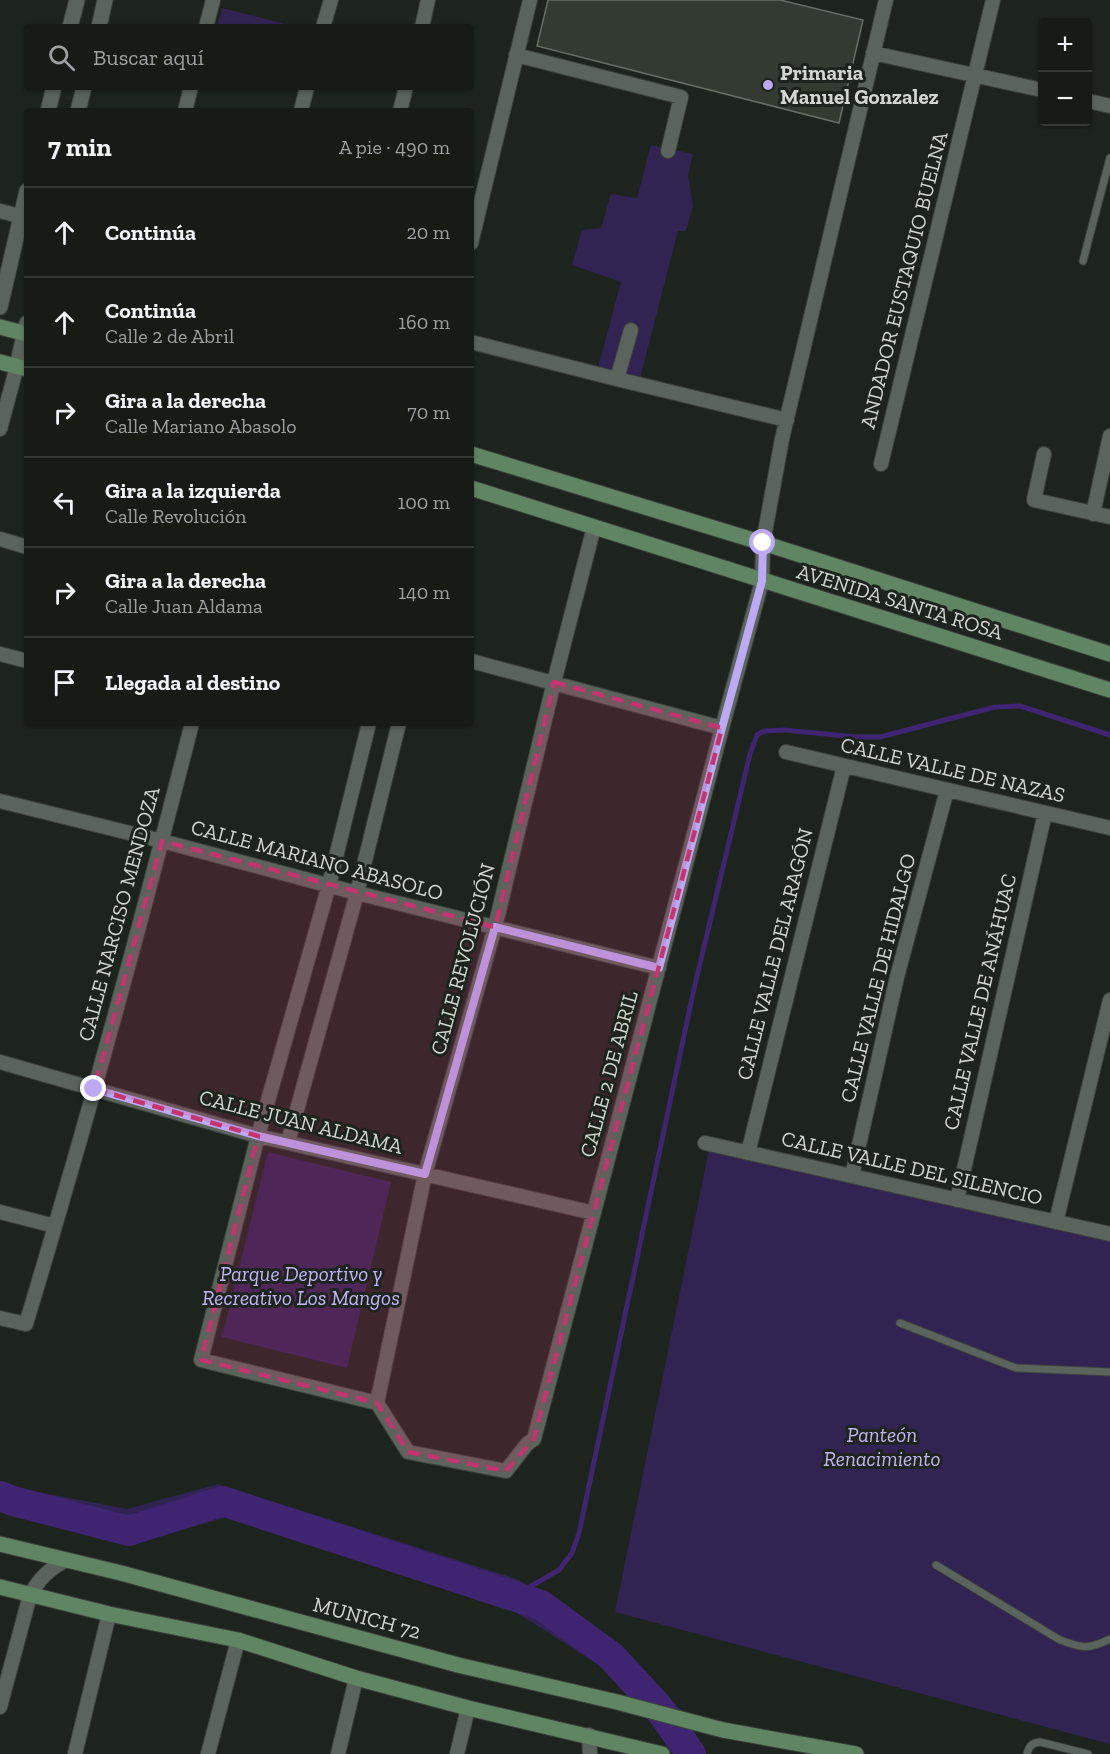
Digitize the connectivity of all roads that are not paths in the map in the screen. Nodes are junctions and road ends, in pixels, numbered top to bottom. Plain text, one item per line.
1 (77, 0) edge
2 (105, 0) edge
3 (213, 0) edge
4 (331, 0) edge
5 (428, 0) edge
6 (530, 0) edge
7 (886, 0) edge
8 (993, 0) edge
9 (71, 24) edge
10 (100, 24) edge
11 (207, 24) edge
12 (324, 24) edge
13 (423, 24) edge
14 (873, 53) junction
15 (516, 56) junction
16 (976, 75) junction
17 (1038, 89) edge
18 (53, 90) edge
19 (83, 90) edge
20 (190, 90) edge
21 (306, 90) edge
22 (405, 90) edge
23 (1092, 101) edge
24 (1110, 106) edge
25 (49, 108) edge
26 (79, 108) edge
27 (186, 108) edge
28 (302, 108) edge
29 (401, 108) edge
30 (668, 151) dead end
31 (1110, 158) edge
32 (0, 211) edge
33 (24, 217) edge
34 (474, 231) edge
35 (1083, 261) dead end
36 (0, 307) edge
37 (0, 327) edge
38 (24, 330) edge
39 (631, 330) dead end
40 (474, 343) edge
41 (24, 348) edge
42 (0, 362) edge
43 (22, 367) edge
44 (617, 380) junction
45 (787, 420) junction
46 (0, 429) edge
47 (1110, 436) edge
48 (1044, 454) dead end
49 (474, 455) edge
50 (881, 464) dead end
51 (474, 490) edge
52 (1093, 514) junction
53 (1110, 518) edge
54 (594, 527) junction
55 (0, 540) edge
56 (763, 543) junction
57 (24, 546) edge
58 (762, 581) junction
59 (0, 654) edge
60 (1110, 654) edge
61 (24, 660) edge
62 (474, 662) edge
63 (554, 682) junction
64 (1110, 690) edge
65 (191, 726) edge
66 (368, 726) edge
67 (398, 726) edge
68 (722, 728) junction
69 (786, 752) dead end
70 (844, 766) junction
71 (947, 790) junction
72 (0, 801) edge
73 (1046, 813) junction
74 (1110, 828) edge
75 (162, 840) junction
76 (329, 885) junction
77 (357, 893) junction
78 (495, 927) junction
79 (659, 968) junction
80 (1110, 1000) edge
81 (0, 1062) edge
82 (94, 1089) junction
83 (258, 1136) junction
84 (288, 1142) junction
85 (705, 1143) dead end
86 (748, 1153) junction
87 (425, 1174) junction
88 (852, 1176) junction
89 (957, 1200) junction
90 (0, 1212) edge
91 (594, 1213) junction
92 (1056, 1222) junction
93 (55, 1226) junction
94 (1110, 1234) edge
95 (0, 1318) edge
96 (900, 1323) dead end
97 (1110, 1372) edge
98 (377, 1403) junction
99 (0, 1544) edge
100 (66, 1560) junction
101 (936, 1565) dead end
102 (0, 1587) edge
103 (30, 1595) junction
104 (109, 1614) junction
105 (1110, 1639) edge
106 (238, 1640) junction
107 (356, 1678) junction
108 (0, 1707) edge
109 (468, 1708) junction
110 (589, 1735) junction
111 (75, 1754) edge
112 (208, 1754) edge
113 (338, 1754) edge
114 (457, 1754) edge
115 (590, 1754) edge
116 (662, 1754) edge
117 (856, 1754) edge
118 (1026, 1754) edge
119 (1088, 1754) edge

1 - 9 street
2 - 10 street
3 - 11 street
4 - 12 street
5 - 13 street
6 - 15 street
7 - 14 street, CALLE 2 DE ABRIL
8 - 16 street, ANDADOR EUSTAQUIO BUELNA
14 - 16 street
14 - 45 street, CALLE 2 DE ABRIL
15 - 30 street
15 - 34 street
16 - 17 street
16 - 50 street, ANDADOR EUSTAQUIO BUELNA
18 - 25 street
19 - 26 street
20 - 27 street
21 - 28 street
22 - 29 street
23 - 24 street
31 - 35 lane
32 - 33 street
33 - 36 street
37 - 38 main road
39 - 44 street
40 - 44 street
41 - 43 street
42 - 43 main road
43 - 46 street
44 - 45 street
45 - 56 street, CALLE 2 DE ABRIL
47 - 52 street
48 - 52 street
49 - 56 main road, AVENIDA SANTA ROSA
51 - 54 main road, AVENIDA SANTA ROSA
52 - 53 street
54 - 58 main road, AVENIDA SANTA ROSA
54 - 63 street, CALLE REVOLUCIÓN
55 - 57 street
56 - 58 street, CALLE 2 DE ABRIL
56 - 60 main road, AVENIDA SANTA ROSA
58 - 64 main road, AVENIDA SANTA ROSA
58 - 68 street, CALLE 2 DE ABRIL
59 - 61 street
62 - 63 street
63 - 68 street
63 - 78 street, CALLE REVOLUCIÓN
65 - 75 street, CALLE NARCISO MENDOZA
66 - 76 street
67 - 77 street
68 - 79 street, CALLE 2 DE ABRIL
69 - 70 street, CALLE VALLE DE NAZAS
70 - 71 street, CALLE VALLE DE NAZAS
70 - 86 street, CALLE VALLE DEL ARAGÓN
71 - 73 street, CALLE VALLE DE NAZAS
71 - 88 street, CALLE VALLE DE HIDALGO
72 - 75 street, CALLE MARIANO ABASOLO
73 - 74 street, CALLE VALLE DE NAZAS
73 - 89 street, CALLE VALLE DE ANÁHUAC
75 - 76 street, CALLE MARIANO ABASOLO
75 - 82 street, CALLE NARCISO MENDOZA
76 - 77 street, CALLE MARIANO ABASOLO
76 - 83 street
77 - 78 street, CALLE MARIANO ABASOLO
77 - 84 street
78 - 79 street, CALLE MARIANO ABASOLO
78 - 87 street, CALLE REVOLUCIÓN
79 - 91 street, CALLE 2 DE ABRIL
80 - 92 street
81 - 82 street, CALLE JUAN ALDAMA
82 - 83 street, CALLE JUAN ALDAMA
82 - 93 street, CALLE NARCISO MENDOZA
83 - 84 street, CALLE JUAN ALDAMA
83 - 98 street
84 - 87 street, CALLE JUAN ALDAMA
85 - 86 street, CALLE VALLE DEL SILENCIO
86 - 88 street, CALLE VALLE DEL SILENCIO
87 - 91 street, CALLE JUAN ALDAMA
87 - 98 street, CALLE REVOLUCIÓN
88 - 89 street, CALLE VALLE DEL SILENCIO
89 - 92 street, CALLE VALLE DEL SILENCIO
90 - 93 street
91 - 98 street, CALLE 2 DE ABRIL
92 - 94 street, CALLE VALLE DEL SILENCIO
93 - 95 street, CALLE NARCISO MENDOZA
96 - 97 lane
99 - 100 main road, MUNICH 72
100 - 103 street
100 - 117 main road, MUNICH 72
101 - 105 lane
102 - 103 main road
103 - 104 main road
103 - 108 street
104 - 106 main road
104 - 111 street
106 - 107 main road
106 - 112 street
107 - 109 main road
107 - 113 street
109 - 110 main road
109 - 114 street
110 - 115 street
110 - 116 main road
118 - 119 lane

